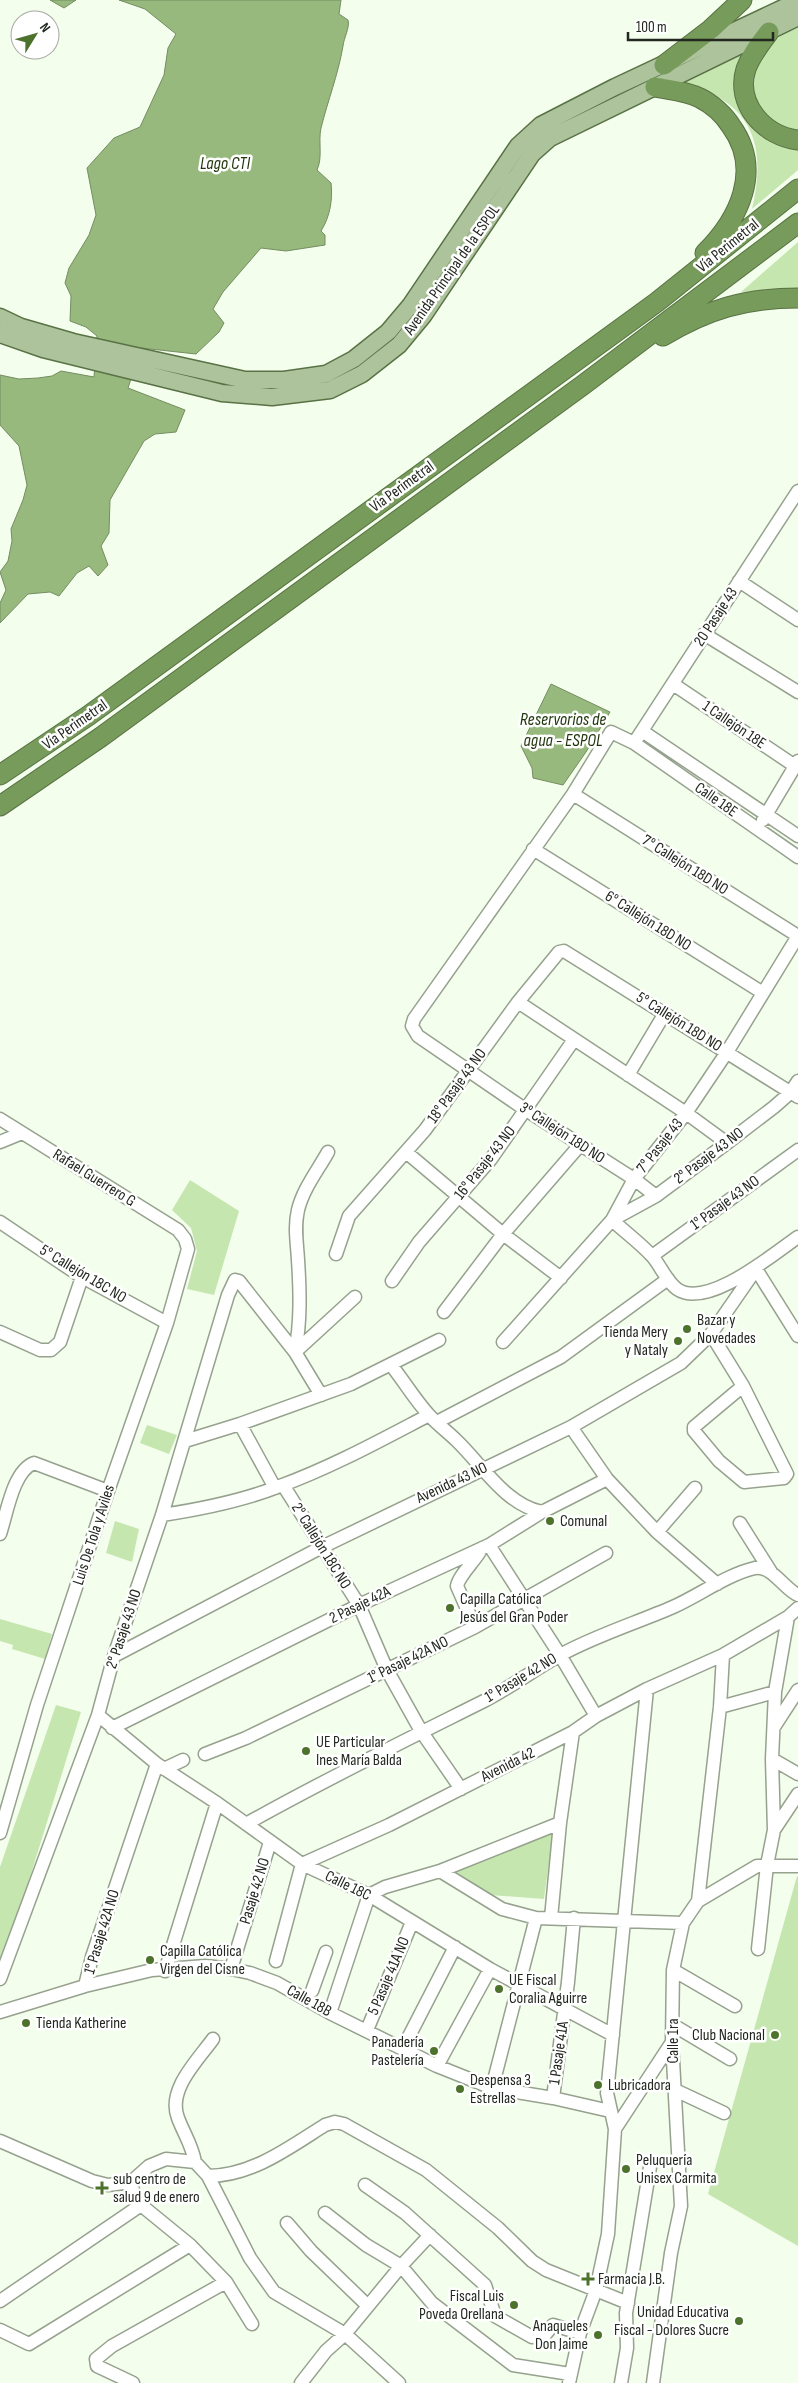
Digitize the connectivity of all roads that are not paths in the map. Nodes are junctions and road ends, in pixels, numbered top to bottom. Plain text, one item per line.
1 (742, 0) edge
2 (798, 1) edge
3 (798, 18) edge
4 (769, 32) junction
5 (664, 65) junction
6 (655, 88) junction
7 (626, 91) junction
8 (574, 117) junction
9 (798, 140) edge
10 (798, 189) edge
11 (798, 223) edge
12 (438, 263) junction
13 (453, 273) junction
14 (798, 298) edge
15 (657, 302) junction
16 (0, 317) edge
17 (0, 334) edge
18 (583, 385) junction
19 (797, 497) edge
20 (739, 581) junction
21 (798, 620) edge
22 (704, 634) junction
23 (673, 684) junction
24 (798, 692) edge
25 (642, 731) junction
26 (634, 743) junction
27 (797, 763) edge
28 (0, 775) edge
29 (572, 794) junction
30 (0, 806) edge
31 (766, 814) junction
32 (758, 828) junction
33 (798, 836) edge
34 (533, 850) junction
35 (798, 857) edge
36 (798, 936) edge
37 (559, 952) joint
38 (763, 994) junction
39 (518, 1002) junction
40 (665, 1013) junction
41 (573, 1041) junction
42 (727, 1052) junction
43 (468, 1070) junction
44 (628, 1075) junction
45 (798, 1081) edge
46 (794, 1095) edge
47 (526, 1110) junction
48 (686, 1112) junction
49 (0, 1119) edge
50 (22, 1133) junction
51 (0, 1142) edge
52 (727, 1143) junction
53 (580, 1145) junction
54 (798, 1150) edge
55 (328, 1152) dead end
56 (406, 1152) junction
57 (634, 1179) junction
58 (460, 1196) junction
59 (656, 1196) junction
60 (612, 1220) junction
61 (0, 1222) edge
62 (503, 1234) junction
63 (798, 1237) edge
64 (185, 1239) joint
65 (336, 1254) dead end
66 (652, 1256) junction
67 (756, 1269) junction
68 (82, 1277) junction
69 (561, 1278) junction
70 (668, 1280) junction
71 (392, 1281) dead end
72 (354, 1297) dead end
73 (444, 1312) dead end
74 (167, 1323) junction
75 (0, 1332) edge
76 (711, 1334) junction
77 (798, 1336) edge
78 (439, 1340) dead end
79 (503, 1342) dead end
80 (295, 1352) junction
81 (391, 1365) junction
82 (743, 1386) junction
83 (321, 1396) junction
84 (433, 1419) junction
85 (240, 1424) junction
86 (571, 1427) junction
87 (185, 1441) junction
88 (484, 1469) junction
89 (607, 1479) junction
90 (279, 1487) junction
91 (695, 1488) dead end
92 (108, 1491) junction
93 (542, 1512) junction
94 (162, 1515) junction
95 (740, 1523) dead end
96 (658, 1532) junction
97 (0, 1534) edge
98 (486, 1546) junction
99 (322, 1547) junction
100 (606, 1553) dead end
101 (771, 1572) junction
102 (717, 1584) junction
103 (798, 1595) edge
104 (525, 1600) junction
105 (359, 1605) junction
106 (793, 1612) edge
107 (474, 1627) junction
108 (560, 1655) junction
109 (722, 1655) junction
110 (114, 1656) junction
111 (387, 1670) junction
112 (647, 1689) junction
113 (798, 1690) edge
114 (775, 1692) junction
115 (720, 1707) junction
116 (98, 1715) junction
117 (596, 1716) junction
118 (774, 1727) junction
119 (112, 1728) junction
120 (421, 1731) junction
121 (573, 1732) junction
122 (205, 1754) dead end
123 (772, 1759) junction
124 (184, 1760) dead end
125 (161, 1767) junction
126 (798, 1774) edge
127 (461, 1789) junction
128 (798, 1794) edge
129 (217, 1803) junction
130 (246, 1824) junction
131 (560, 1824) junction
132 (774, 1830) junction
133 (0, 1833) edge
134 (270, 1842) junction
135 (302, 1864) junction
136 (767, 1865) junction
137 (798, 1866) edge
138 (440, 1871) junction
139 (369, 1895) junction
140 (698, 1902) junction
141 (536, 1918) junction
142 (551, 1918) junction
143 (574, 1918) junction
144 (624, 1921) junction
145 (412, 1922) junction
146 (683, 1923) junction
147 (455, 1947) junction
148 (758, 1950) dead end
149 (326, 1952) dead end
150 (276, 1961) dead end
151 (231, 1969) junction
152 (490, 1969) junction
153 (673, 1970) junction
154 (165, 1971) junction
155 (0, 1979) edge
156 (520, 1985) junction
157 (86, 1986) junction
158 (312, 1991) dead end
159 (735, 2006) dead end
160 (565, 2010) junction
161 (0, 2012) edge
162 (330, 2013) junction
163 (673, 2024) junction
164 (366, 2030) junction
165 (613, 2035) junction
166 (213, 2039) dead end
167 (672, 2042) junction
168 (403, 2048) junction
169 (730, 2059) dead end
170 (438, 2066) junction
171 (492, 2088) junction
172 (675, 2090) junction
173 (553, 2098) junction
174 (610, 2111) junction
175 (724, 2113) dead end
176 (615, 2129) junction
177 (0, 2141) edge
178 (195, 2162) junction
179 (650, 2167) dead end
180 (208, 2176) junction
181 (131, 2182) junction
182 (366, 2185) dead end
183 (141, 2205) junction
184 (325, 2213) dead end
185 (287, 2223) dead end
186 (430, 2235) junction
187 (190, 2245) junction
188 (400, 2266) junction
189 (226, 2282) junction
190 (596, 2290) junction
191 (0, 2301) edge
192 (628, 2303) junction
193 (368, 2306) junction
194 (252, 2324) dead end
195 (0, 2330) edge
196 (580, 2333) junction
197 (345, 2334) junction
198 (569, 2379) edge
199 (133, 2383) edge
200 (301, 2383) edge
201 (399, 2383) edge
202 (621, 2383) edge
203 (653, 2383) edge

1 - 5 highway
2 - 5 main road
3 - 4 main road
4 - 6 main road
4 - 9 highway
5 - 7 main road
6 - 7 main road
6 - 15 highway
7 - 8 main road, Avenida Principal de la ESPOL
8 - 12 main road, Avenida Principal de la ESPOL
8 - 13 main road, Avenida Principal de la ESPOL
10 - 15 highway, Vía Perimetral
11 - 18 highway, Vía Perimetral
12 - 13 main road
12 - 16 main road, Avenida Principal de la ESPOL
13 - 17 main road, Avenida Principal de la ESPOL
14 - 18 highway
15 - 28 highway, Vía Perimetral
18 - 30 highway, Vía Perimetral
19 - 20 street, 20 Pasaje 43
20 - 21 street
20 - 22 street, 20 Pasaje 43
22 - 23 street, 20 Pasaje 43
22 - 24 street
23 - 25 street, 20 Pasaje 43
23 - 27 street, 1 Callejón 18E
25 - 26 street, 20 Pasaje 43
25 - 31 street, Calle 18E
26 - 29 street
26 - 32 street, Calle 18E
27 - 31 street
29 - 34 street
29 - 36 street, 7° Callejón 18D NO
31 - 32 street
31 - 33 street, Calle 18E
32 - 35 street, Calle 18E
34 - 38 street, 6° Callejón 18D NO
34 - 43 street, 3° Callejón 18D NO
36 - 38 street, 7° Pasaje 43
37 - 39 street, 18° Pasaje 43 NO
37 - 40 street, 5° Callejón 18D NO
38 - 42 street, 7° Pasaje 43
39 - 41 street
39 - 43 street, 18° Pasaje 43 NO
40 - 42 street, 5° Callejón 18D NO
40 - 44 street
41 - 44 street
41 - 47 street, 16° Pasaje 43 NO
42 - 46 street, 5° Callejón 18D NO
42 - 48 street, 7° Pasaje 43
43 - 47 street, 3° Callejón 18D NO
43 - 56 street, 18° Pasaje 43 NO
44 - 48 street
45 - 46 street, 2° Pasaje 43 NO
46 - 52 street, 2° Pasaje 43 NO
47 - 53 street, 3° Callejón 18D NO
47 - 58 street, 16° Pasaje 43 NO
48 - 52 street
48 - 57 street, 7° Pasaje 43
49 - 50 street, Rafael Guerrero G
50 - 51 street
50 - 64 street, Rafael Guerrero G
52 - 59 street, 2° Pasaje 43 NO
53 - 57 street, 3° Callejón 18D NO
53 - 62 street
54 - 66 street, 1° Pasaje 43 NO
55 - 80 street
56 - 58 street
56 - 65 street, 18° Pasaje 43 NO
57 - 59 street, 3° Callejón 18D NO
57 - 60 street, 7° Pasaje 43
58 - 62 street
58 - 71 street, 16° Pasaje 43 NO
59 - 60 street, 2° Pasaje 43 NO
60 - 66 street, Avenida 43 NO
60 - 69 street, 7° Pasaje 43
61 - 68 street, 5° Callejón 18C NO
62 - 69 street
62 - 73 street
63 - 67 street, Avenida 43 NO
64 - 74 street, Luis De Tola y Aviles
66 - 70 street, Avenida 43 NO
67 - 70 street, Avenida 43 NO
67 - 76 street, Avenida 43 NO
67 - 77 street
68 - 74 street, 5° Callejón 18C NO
68 - 75 street
69 - 79 street, 7° Pasaje 43
70 - 84 street
72 - 80 street
74 - 92 street, Luis De Tola y Aviles
76 - 82 street
76 - 86 street, Avenida 43 NO
78 - 81 street
80 - 83 street
80 - 87 street, 2° Pasaje 43 NO
81 - 83 street
81 - 84 street
82 - 82 street
83 - 85 street
84 - 88 street
84 - 90 street
85 - 87 street
85 - 90 street, 2° Callejón 18C NO
86 - 88 street, Avenida 43 NO
86 - 89 street
87 - 94 street, 2° Pasaje 43 NO
88 - 93 street
88 - 99 street, Avenida 43 NO
89 - 93 street, 2 Pasaje 42A
89 - 96 street
90 - 94 street
90 - 99 street, 2° Callejón 18C NO
91 - 96 street
92 - 97 street
92 - 133 street, Luis De Tola y Aviles
93 - 98 street, 2 Pasaje 42A
94 - 110 street, 2° Pasaje 43 NO
95 - 101 street
96 - 102 street
98 - 104 street
98 - 105 street, 2 Pasaje 42A
98 - 107 street
99 - 105 street, 2° Callejón 18C NO
99 - 110 street, Avenida 43 NO
100 - 104 street, 1° Pasaje 42A NO
101 - 102 street, 1° Pasaje 42 NO
101 - 103 street
102 - 108 street, 1° Pasaje 42 NO
104 - 107 street, 1° Pasaje 42A NO
104 - 108 street
105 - 111 street, 2° Callejón 18C NO
105 - 119 street, 2 Pasaje 42A
106 - 109 street, Avenida 42
106 - 114 street
107 - 111 street, 1° Pasaje 42A NO
108 - 117 street
108 - 120 street, 1° Pasaje 42 NO
109 - 112 street, Avenida 42
109 - 115 street
110 - 116 street, 2° Pasaje 43 NO
111 - 120 street, 2° Callejón 18C NO
111 - 122 street, 1° Pasaje 42A NO
112 - 117 street, Avenida 42
112 - 144 street
113 - 118 street
114 - 115 street
114 - 118 street
115 - 140 street
116 - 119 street, Calle 18C
116 - 155 street, 2° Pasaje 43 NO
117 - 121 street, Avenida 42
118 - 123 street
119 - 125 street, Calle 18C
120 - 127 street, 2° Callejón 18C NO
120 - 130 street, 1° Pasaje 42 NO
121 - 127 street, Avenida 42
121 - 131 street
123 - 126 street
123 - 132 street
124 - 125 street
125 - 129 street, Calle 18C
125 - 157 street, 1° Pasaje 42A NO
127 - 135 street, Avenida 42
128 - 132 street
129 - 130 street, Calle 18C
129 - 154 street
130 - 134 street, Calle 18C
131 - 138 street
131 - 142 street
132 - 136 street
134 - 135 street, Calle 18C
134 - 151 street, Pasaje 42 NO
135 - 139 street, Calle 18C
135 - 150 street
136 - 137 street, Calle 1ra
136 - 140 street, Calle 1ra
136 - 148 street
138 - 139 street
138 - 141 street
139 - 145 street, Calle 18C
139 - 162 street
140 - 146 street, Calle 1ra
141 - 142 street
141 - 156 street
142 - 143 street
143 - 144 street
143 - 160 street, 1 Pasaje 41A
144 - 146 street
144 - 165 street
145 - 147 street, Calle 18C
145 - 164 street, 5 Pasaje 41A NO
146 - 153 street, Calle 1ra
147 - 152 street, Calle 18C
147 - 168 street
149 - 158 street
151 - 154 street, Calle 18B
151 - 162 street, Calle 18B
152 - 156 street, Calle 18C
152 - 170 street
153 - 159 street
153 - 163 street, Calle 1ra
154 - 157 street, Calle 18B
156 - 160 street, Calle 18C
156 - 171 street
157 - 161 street, Calle 18B
160 - 165 street, Calle 18C
160 - 173 street, 1 Pasaje 41A
162 - 164 street, Calle 18B
163 - 167 street, Calle 1ra
163 - 169 street
164 - 168 street, Calle 18B
165 - 174 street
166 - 178 street
167 - 172 street, Calle 1ra
167 - 176 street
168 - 170 street, Calle 18B
170 - 171 street, Calle 18B
171 - 173 street, Calle 18B
172 - 175 street
172 - 203 street, Calle 1ra
173 - 174 street, Calle 18B
174 - 176 street
176 - 190 street
177 - 181 street
178 - 180 street
178 - 181 street
179 - 192 street
180 - 190 street
180 - 197 street
181 - 183 street
182 - 186 street
183 - 187 street
183 - 191 street
184 - 188 street
185 - 193 street
186 - 188 street
186 - 196 street
187 - 189 street
187 - 195 street
188 - 193 street
188 - 198 street
189 - 194 street
189 - 199 street
190 - 192 street
190 - 196 street
192 - 202 street
193 - 197 street
196 - 198 street
197 - 200 street
197 - 201 street

